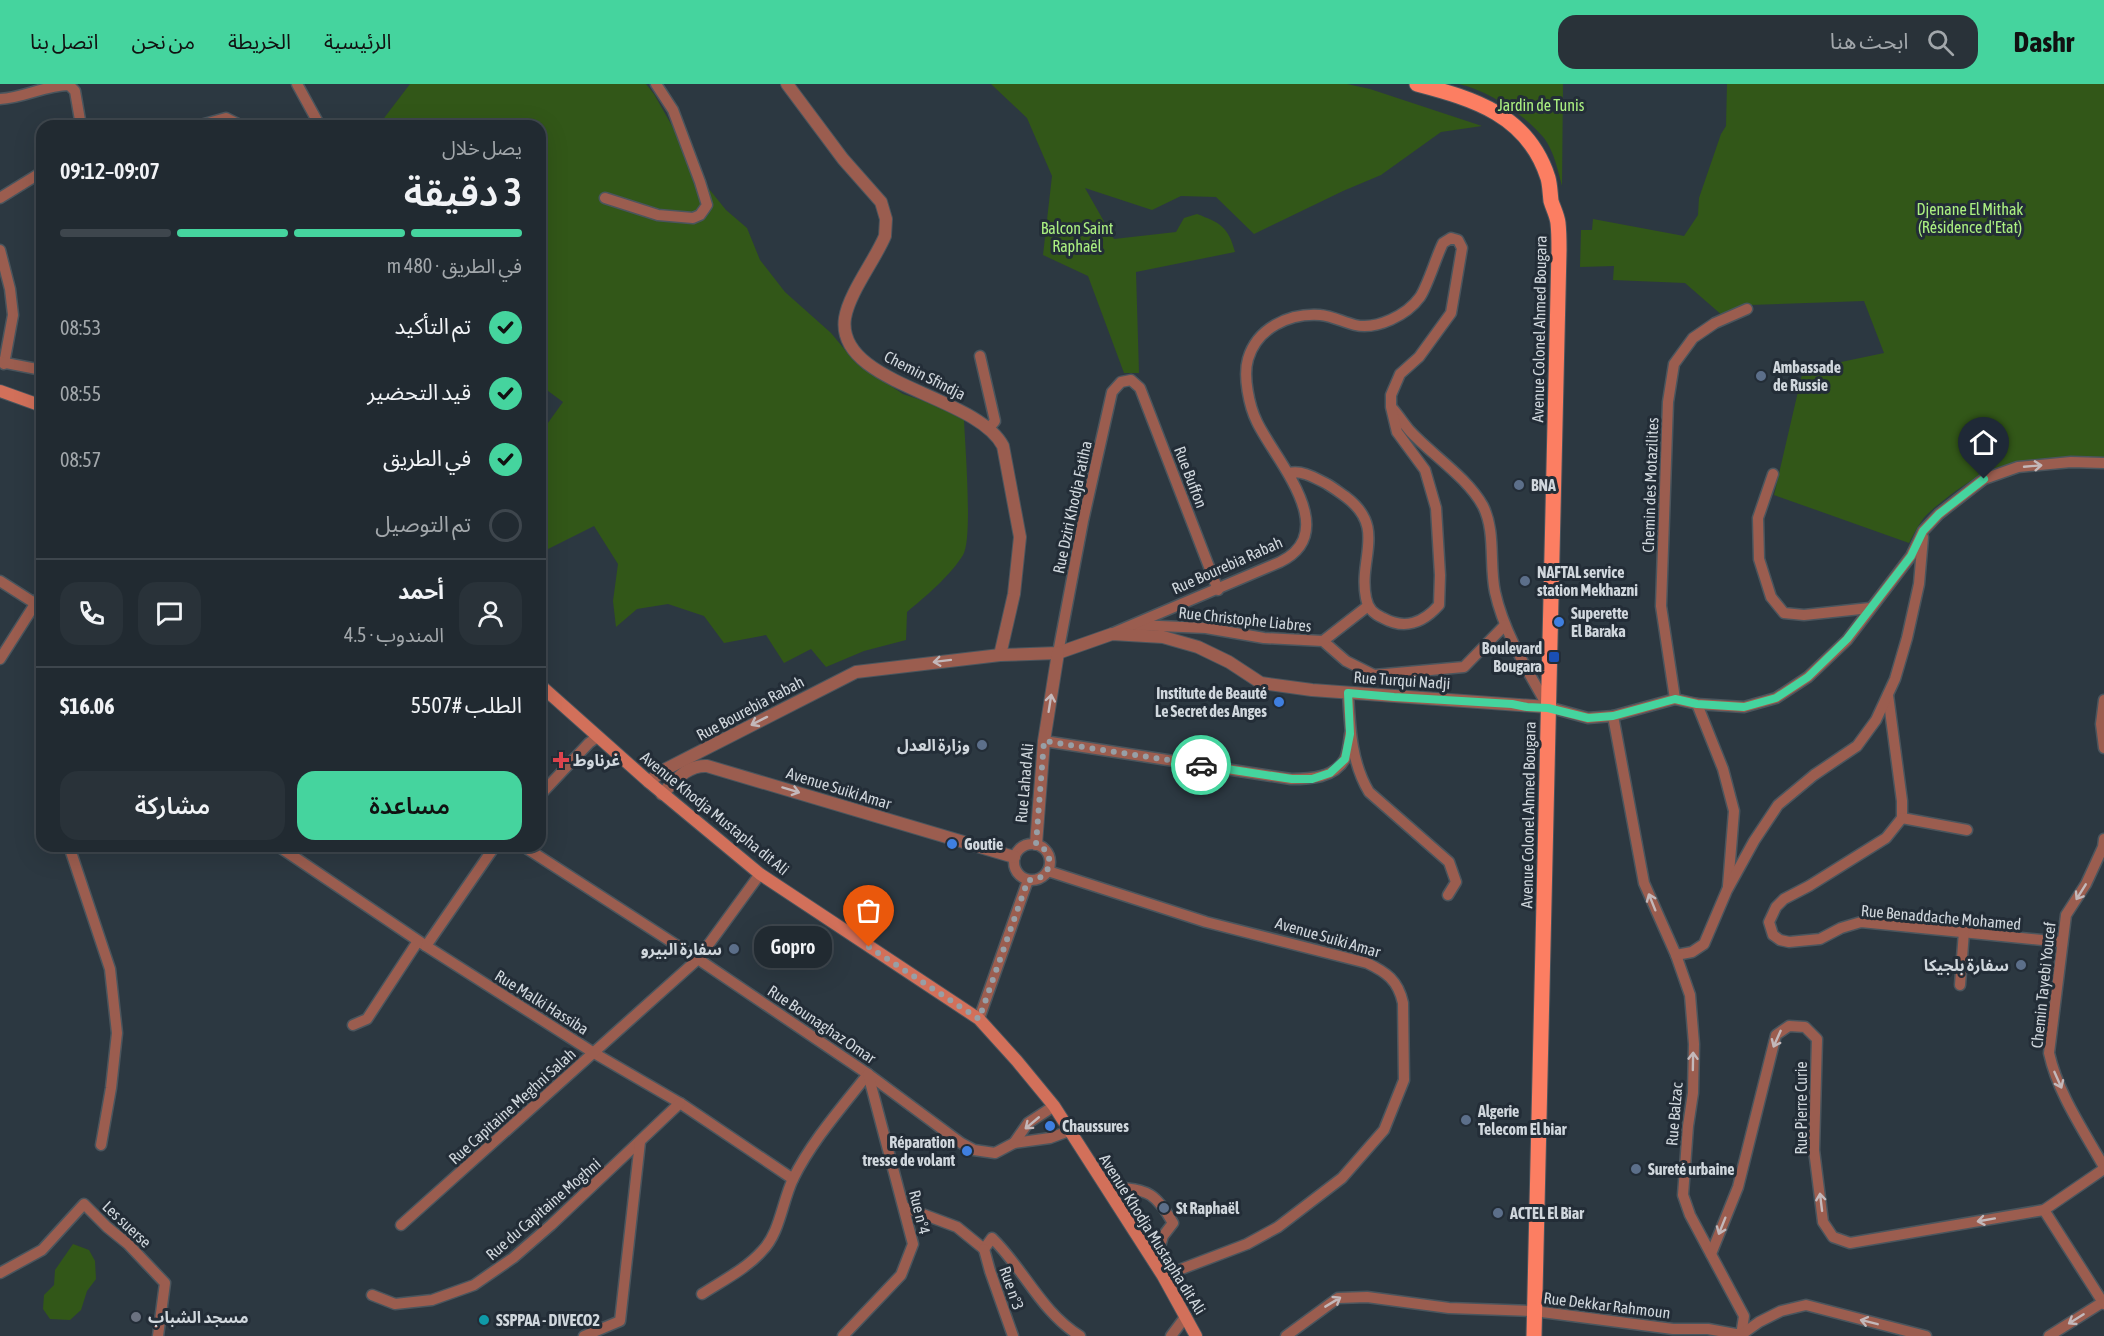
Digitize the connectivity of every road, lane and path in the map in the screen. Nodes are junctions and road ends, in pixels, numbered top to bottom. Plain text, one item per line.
1 (297, 84) edge
2 (656, 84) edge
3 (787, 84) edge
4 (1417, 84) edge
5 (0, 99) edge
6 (80, 120) edge
7 (317, 120) edge
8 (36, 176) edge
9 (0, 198) edge
10 (605, 198) dead end
11 (0, 250) edge
12 (1747, 309) dead end
13 (980, 356) dead end
14 (2, 363) edge
15 (36, 369) edge
16 (1131, 380) joint
17 (0, 391) edge
18 (36, 404) edge
19 (1391, 406) junction
20 (989, 428) junction
21 (2104, 463) edge
22 (1289, 473) junction
23 (1773, 474) dead end
24 (1923, 531) junction
25 (0, 581) edge
26 (1218, 590) junction
27 (36, 604) joint
28 (1368, 606) junction
29 (1870, 608) junction
30 (1133, 625) junction
31 (1505, 625) junction
32 (1112, 633) junction
33 (1323, 641) junction
34 (1058, 653) junction
35 (1000, 655) junction
36 (0, 659) edge
37 (546, 690) edge
38 (1348, 693) junction
39 (1888, 695) junction
40 (1675, 699) junction
41 (2104, 700) edge
42 (1697, 704) junction
43 (1548, 708) junction
44 (1613, 716) junction
45 (2103, 724) edge
46 (1350, 734) junction
47 (597, 737) junction
48 (1044, 741) junction
49 (2104, 748) edge
50 (694, 762) junction
51 (649, 782) junction
52 (546, 789) edge
53 (662, 794) junction
54 (1902, 818) junction
55 (1968, 830) dead end
56 (2104, 839) edge
57 (1036, 844) junction
58 (71, 852) edge
59 (288, 852) edge
60 (491, 852) edge
61 (532, 852) edge
62 (1014, 858) junction
63 (1048, 871) junction
64 (760, 874) junction
65 (1028, 880) junction
66 (1727, 890) junction
67 (1448, 895) dead end
68 (1964, 931) junction
69 (2062, 942) junction
70 (422, 944) junction
71 (1676, 955) junction
72 (698, 958) junction
73 (1960, 984) dead end
74 (979, 1019) junction
75 (353, 1025) dead end
76 (594, 1053) junction
77 (868, 1074) junction
78 (680, 1102) junction
79 (1054, 1106) junction
80 (1069, 1131) junction
81 (640, 1142) junction
82 (1014, 1143) junction
83 (101, 1145) dead end
84 (2104, 1168) edge
85 (793, 1179) junction
86 (1104, 1184) junction
87 (904, 1207) junction
88 (2044, 1210) junction
89 (401, 1225) dead end
90 (984, 1249) junction
91 (1711, 1254) junction
92 (1155, 1264) junction
93 (0, 1273) edge
94 (1163, 1276) junction
95 (372, 1294) dead end
96 (702, 1294) dead end
97 (2104, 1303) edge
98 (1534, 1311) junction
99 (1186, 1316) junction
100 (158, 1335) edge
101 (584, 1336) edge
102 (843, 1336) edge
103 (1013, 1336) edge
104 (1080, 1336) edge
105 (1171, 1336) edge
106 (1196, 1336) edge
107 (1286, 1336) edge
108 (1534, 1336) edge
109 (1741, 1336) edge
110 (1926, 1336) edge
111 (2049, 1336) edge

1 - 7 street
2 - 10 street
3 - 20 street, Chemin Sfindja
4 - 43 main road, Avenue Colonel Ahmed Bougara
5 - 6 street
8 - 9 street
11 - 14 street
12 - 40 street, Chemin des Motazilites
13 - 20 street
14 - 15 street
16 - 26 street, Rue Buffon
16 - 34 street, Rue Dziri Khodja Fatiha
17 - 18 main road
19 - 22 street, Rue Bourebia Rabah
19 - 28 street
19 - 31 street
20 - 35 street, Chemin Sfindja
24 -> 21 street, Rue Turqui Nadji
22 - 26 street, Rue Bourebia Rabah
22 - 28 street
23 - 29 street
24 - 29 street, Rue Turqui Nadji
24 - 39 street
25 - 27 street
26 - 30 street, Rue Bourebia Rabah
27 - 36 street
28 - 33 street
29 - 42 street, Rue Turqui Nadji
30 - 32 street, Rue Bourebia Rabah
30 - 33 street, Rue Christophe Liabres
31 - 33 street, Rue Christophe Liabres
31 - 43 street
32 - 34 street, Rue Bourebia Rabah
32 - 38 street, Rue Turqui Nadji
34 - 35 street, Rue Bourebia Rabah
48 -> 34 street, Rue Lahad Ali
35 -> 50 street, Rue Bourebia Rabah
37 - 47 main road, Avenue Khodja Mustapha dit Ali
38 - 43 street, Rue Turqui Nadji
38 - 46 street
39 - 54 street
39 - 66 street
40 - 42 street, Rue Turqui Nadji
40 - 44 street, Rue Turqui Nadji
41 - 45 street
42 - 66 street
43 - 44 street, Rue Turqui Nadji
43 - 98 main road, Avenue Colonel Ahmed Bougara
71 -> 44 street, Rue Balzac
45 - 49 street
46 - 48 street
46 - 67 street
47 - 51 main road, Avenue Khodja Mustapha dit Ali
47 - 52 street
48 - 57 street, Rue Lahad Ali
50 - 51 street, Rue Bourebia Rabah
50 - 53 street
50 -> 62 street, Avenue Suiki Amar
51 - 53 main road, Avenue Khodja Mustapha dit Ali
53 - 64 main road, Avenue Khodja Mustapha dit Ali
54 - 55 street
54 - 68 street, Rue Benaddache Mohamed
56 -> 69 street, Chemin Tayebi Youcef
57 - 62 street
57 - 63 street
58 - 83 street
59 - 70 street, Rue Malki Hassiba
60 - 70 street
61 - 72 street, Rue Bounaghaz Omar
62 - 65 street
63 - 65 street
63 - 94 street, Avenue Suiki Amar
64 - 72 street, Rue Capitaine Meghni Salah
64 - 74 main road, Avenue Khodja Mustapha dit Ali
65 - 74 street
66 - 71 street
68 - 69 street, Rue Benaddache Mohamed
68 - 73 street
69 -> 84 street, Chemin Tayebi Youcef
70 - 75 street
70 - 76 street, Rue Malki Hassiba
91 -> 71 street, Rue Balzac
72 - 76 street, Rue Capitaine Meghni Salah
72 - 77 street, Rue Bounaghaz Omar
74 - 79 main road, Avenue Khodja Mustapha dit Ali
76 - 78 street, Rue Malki Hassiba
76 - 89 street, Rue Capitaine Meghni Salah
77 - 82 street, Rue Bounaghaz Omar
77 - 85 street
77 - 87 street, Rue n°4
78 - 81 street, Rue du Capitaine Moghni
78 - 85 street, Rue Malki Hassiba
79 - 80 main road, Avenue Khodja Mustapha dit Ali
79 -> 82 street
80 - 82 street, Rue Bounaghaz Omar
80 - 86 main road, Avenue Khodja Mustapha dit Ali
81 - 95 street, Rue du Capitaine Moghni
81 - 101 street
84 - 88 street
85 - 96 street
86 - 92 main road, Avenue Khodja Mustapha dit Ali
86 - 92 street
87 - 90 street
87 - 102 street, Rue n°4
88 -> 91 street, Rue Pierre Curie
88 - 97 street
90 - 103 street, Rue n°3
90 - 104 street
91 - 109 street, Rue Balzac
92 - 94 main road, Avenue Khodja Mustapha dit Ali
93 - 100 street, Les suerse
94 - 99 main road, Avenue Khodja Mustapha dit Ali
97 -> 111 street
107 -> 98 street, Rue Dekkar Rahmoun
98 - 108 main road, Avenue Colonel Ahmed Bougara
98 - 109 street, Rue Dekkar Rahmoun
99 - 105 street
99 - 106 main road, Avenue Khodja Mustapha dit Ali
110 -> 109 street

